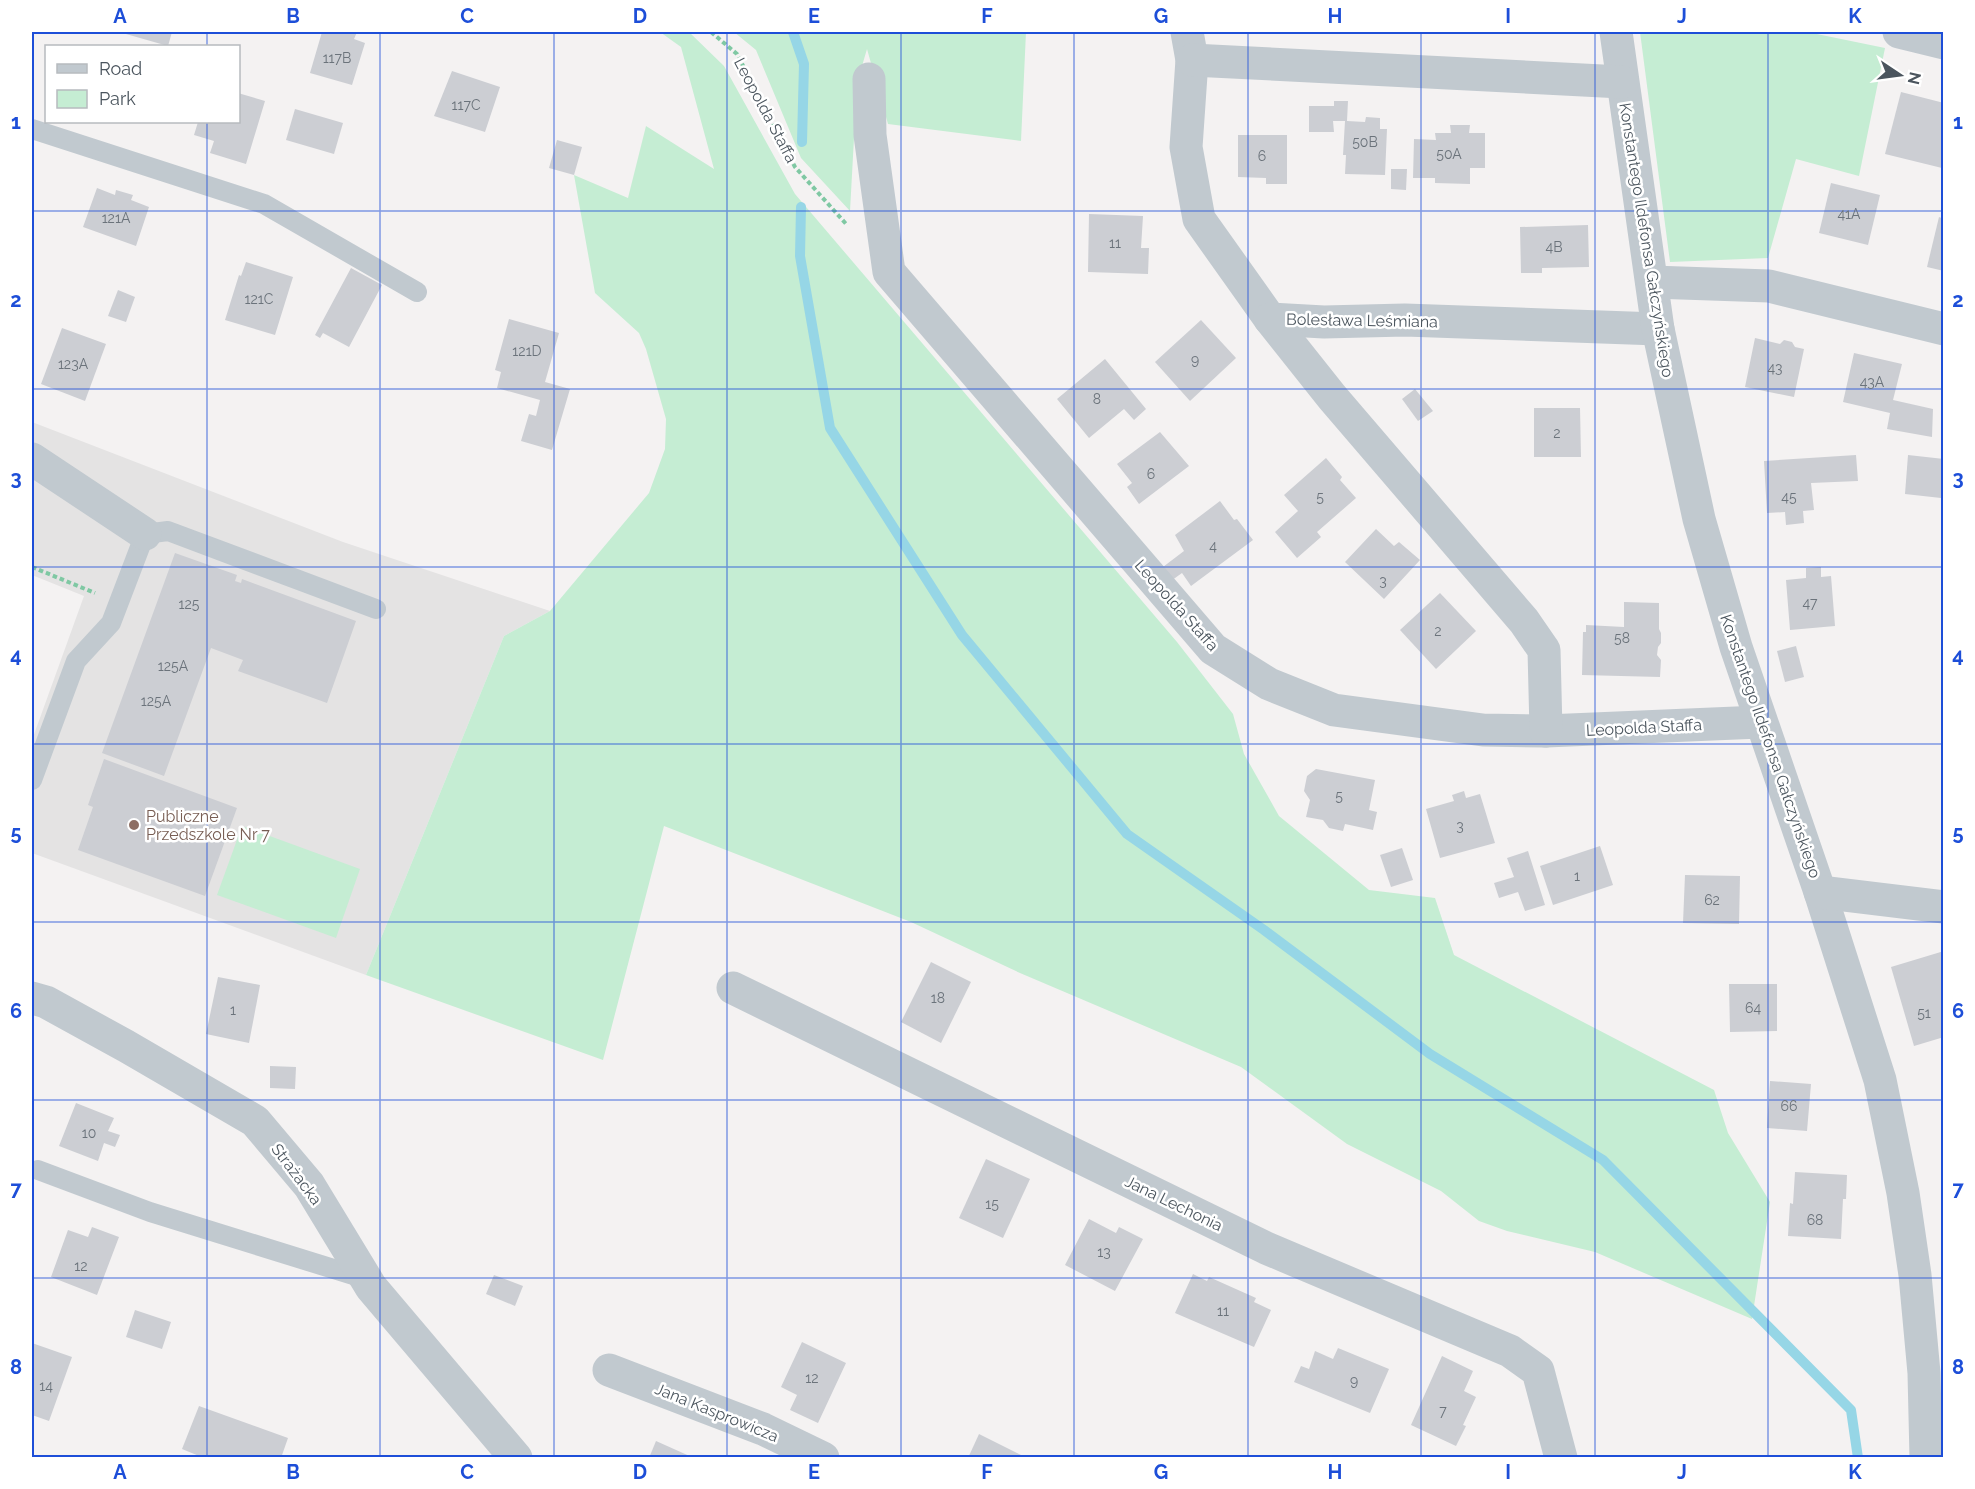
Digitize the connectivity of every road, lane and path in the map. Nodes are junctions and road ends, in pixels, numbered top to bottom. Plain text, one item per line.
1 (711, 32) edge
2 (1616, 32) edge
3 (1899, 32) edge
4 (1944, 43) edge
5 (1189, 46) edge
6 (869, 79) dead end
7 (1622, 82) junction
8 (32, 129) edge
9 (850, 228) dead end
10 (1652, 282) junction
11 (417, 292) dead end
12 (1270, 319) junction
13 (1658, 328) junction
14 (1944, 329) edge
15 (32, 459) edge
16 (145, 534) junction
17 (32, 567) edge
18 (97, 594) dead end
19 (376, 609) dead end
20 (1760, 722) junction
21 (1546, 732) junction
22 (32, 780) edge
23 (1820, 892) junction
24 (1944, 907) edge
25 (733, 988) dead end
26 (32, 999) edge
27 (38, 1170) dead end
28 (366, 1279) junction
29 (609, 1371) dead end
30 (516, 1458) edge
31 (823, 1458) edge
32 (1561, 1458) edge
33 (1926, 1458) edge

1 - 9 path, Leopolda Staffa
2 - 7 street, Konstantego Ildefonsa Gałczyńskiego
3 - 4 street
5 - 7 street
5 - 12 street, Bolesława Leśmiana
6 - 21 street, Leopolda Staffa
7 - 10 street, Konstantego Ildefonsa Gałczyńskiego
8 - 11 lane
10 - 13 street, Konstantego Ildefonsa Gałczyńskiego
10 - 14 street
12 - 13 street, Bolesława Leśmiana
12 - 21 street
13 - 20 street, Konstantego Ildefonsa Gałczyńskiego
15 - 16 street
16 - 19 lane
16 - 22 lane
17 - 18 path
20 - 21 street, Leopolda Staffa
20 - 23 street, Konstantego Ildefonsa Gałczyńskiego
23 - 24 street
23 - 33 street, Konstantego Ildefonsa Gałczyńskiego
25 - 32 street, Jana Lechonia
26 - 28 street, Strażacka
27 - 28 lane
28 - 30 street, Strażacka
29 - 31 street, Jana Kasprowicza

